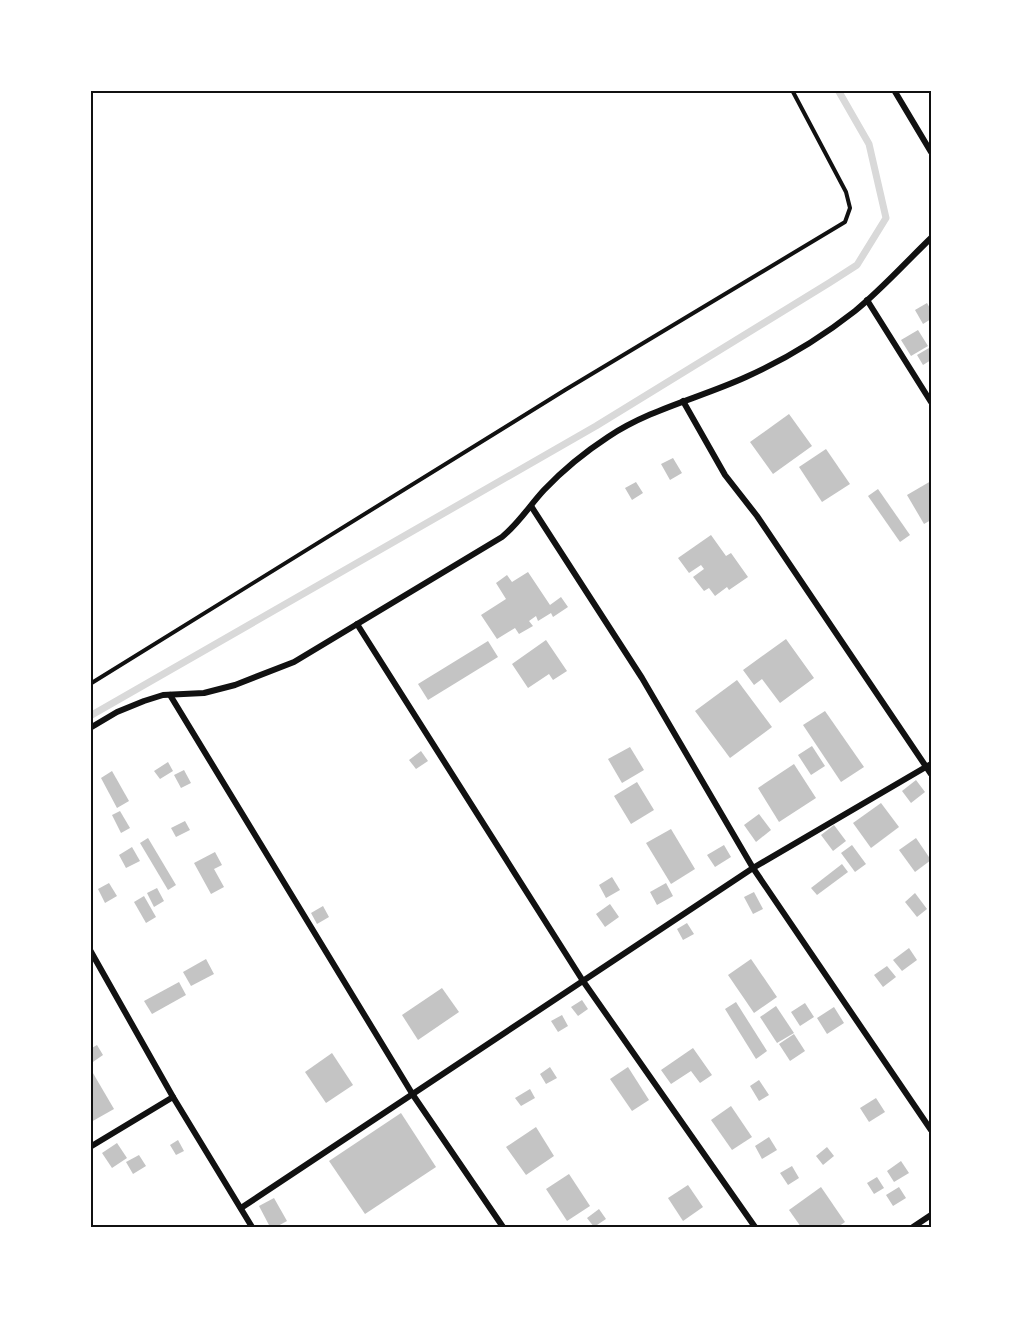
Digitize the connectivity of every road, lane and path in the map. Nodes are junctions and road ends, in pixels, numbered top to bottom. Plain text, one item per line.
1 (792, 90) edge
2 (894, 90) edge
3 (931, 152) edge
4 (931, 238) edge
5 (867, 300) junction
6 (683, 401) junction
7 (931, 402) edge
8 (531, 506) junction
9 (357, 624) junction
10 (90, 684) edge
11 (170, 695) junction
12 (90, 728) edge
13 (929, 765) edge
14 (931, 774) edge
15 (753, 868) junction
16 (90, 950) edge
17 (583, 981) junction
18 (413, 1095) junction
19 (173, 1096) junction
20 (931, 1130) edge
21 (90, 1147) edge
22 (241, 1208) junction
23 (931, 1215) edge
24 (252, 1227) edge
25 (503, 1227) edge
26 (755, 1227) edge
27 (914, 1227) edge

1 - 10 path
2 - 3 street
4 - 5 street
5 - 6 street
5 - 7 street
6 - 8 street
6 - 13 street
8 - 9 street
8 - 15 street
9 - 11 street
9 - 17 street
11 - 12 street
11 - 18 street
13 - 14 street
13 - 15 street
15 - 17 street
15 - 20 street
16 - 19 street
17 - 18 street
17 - 26 street
18 - 22 street
18 - 25 street
19 - 21 street
19 - 22 street
22 - 24 street
23 - 27 street

